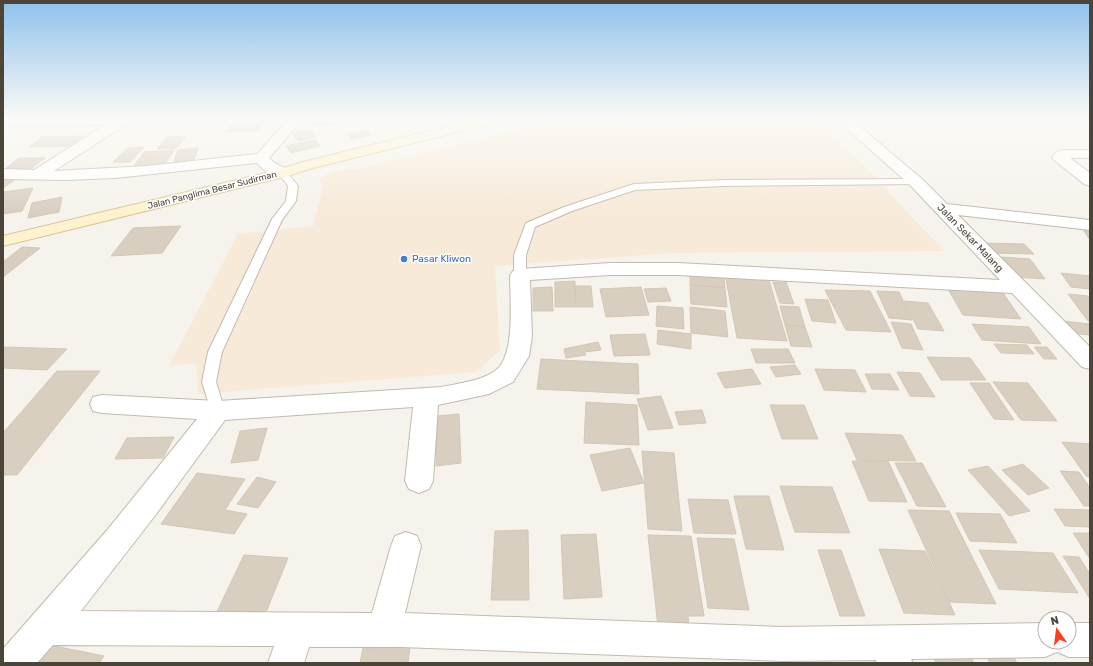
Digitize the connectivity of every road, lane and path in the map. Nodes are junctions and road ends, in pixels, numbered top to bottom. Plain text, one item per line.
1 (75, 151) edge
2 (267, 151) edge
3 (364, 151) edge
4 (880, 151) edge
5 (1090, 154) edge
6 (261, 158) junction
7 (284, 173) junction
8 (3, 174) edge
9 (36, 176) junction
10 (1090, 181) edge
11 (916, 182) junction
12 (941, 208) junction
13 (1090, 225) edge
14 (3, 241) edge
15 (520, 275) junction
16 (1017, 287) junction
17 (1082, 345) edge
18 (1090, 361) edge
19 (426, 397) junction
20 (102, 404) dead end
21 (218, 411) junction
22 (419, 481) dead end
23 (406, 546) dead end
24 (45, 628) junction
25 (297, 630) junction
26 (384, 630) junction
27 (1077, 640) edge
28 (1090, 640) edge
29 (1037, 641) edge
30 (891, 653) edge
31 (14, 663) edge
32 (286, 663) edge

1 - 9 street
2 - 6 street
3 - 7 main road, Jalan Panglima Besar Sudirman
4 - 11 street, Jalan Sekar Malang
5 - 10 street
6 - 7 street
6 - 9 street
7 - 14 main road, Jalan Panglima Besar Sudirman
7 - 21 lane
8 - 9 street
11 - 12 street, Jalan Sekar Malang
11 - 15 lane
12 - 13 street
12 - 16 street, Jalan Sekar Malang
15 - 16 street
15 - 19 street
16 - 17 street, Jalan Sekar Malang
17 - 18 street, Jalan Sekar Malang
19 - 21 street
19 - 22 street
20 - 21 street
21 - 24 street
23 - 26 street
24 - 25 street
24 - 31 street
25 - 26 street
25 - 32 street
26 - 30 street
27 - 28 street
29 - 30 street

